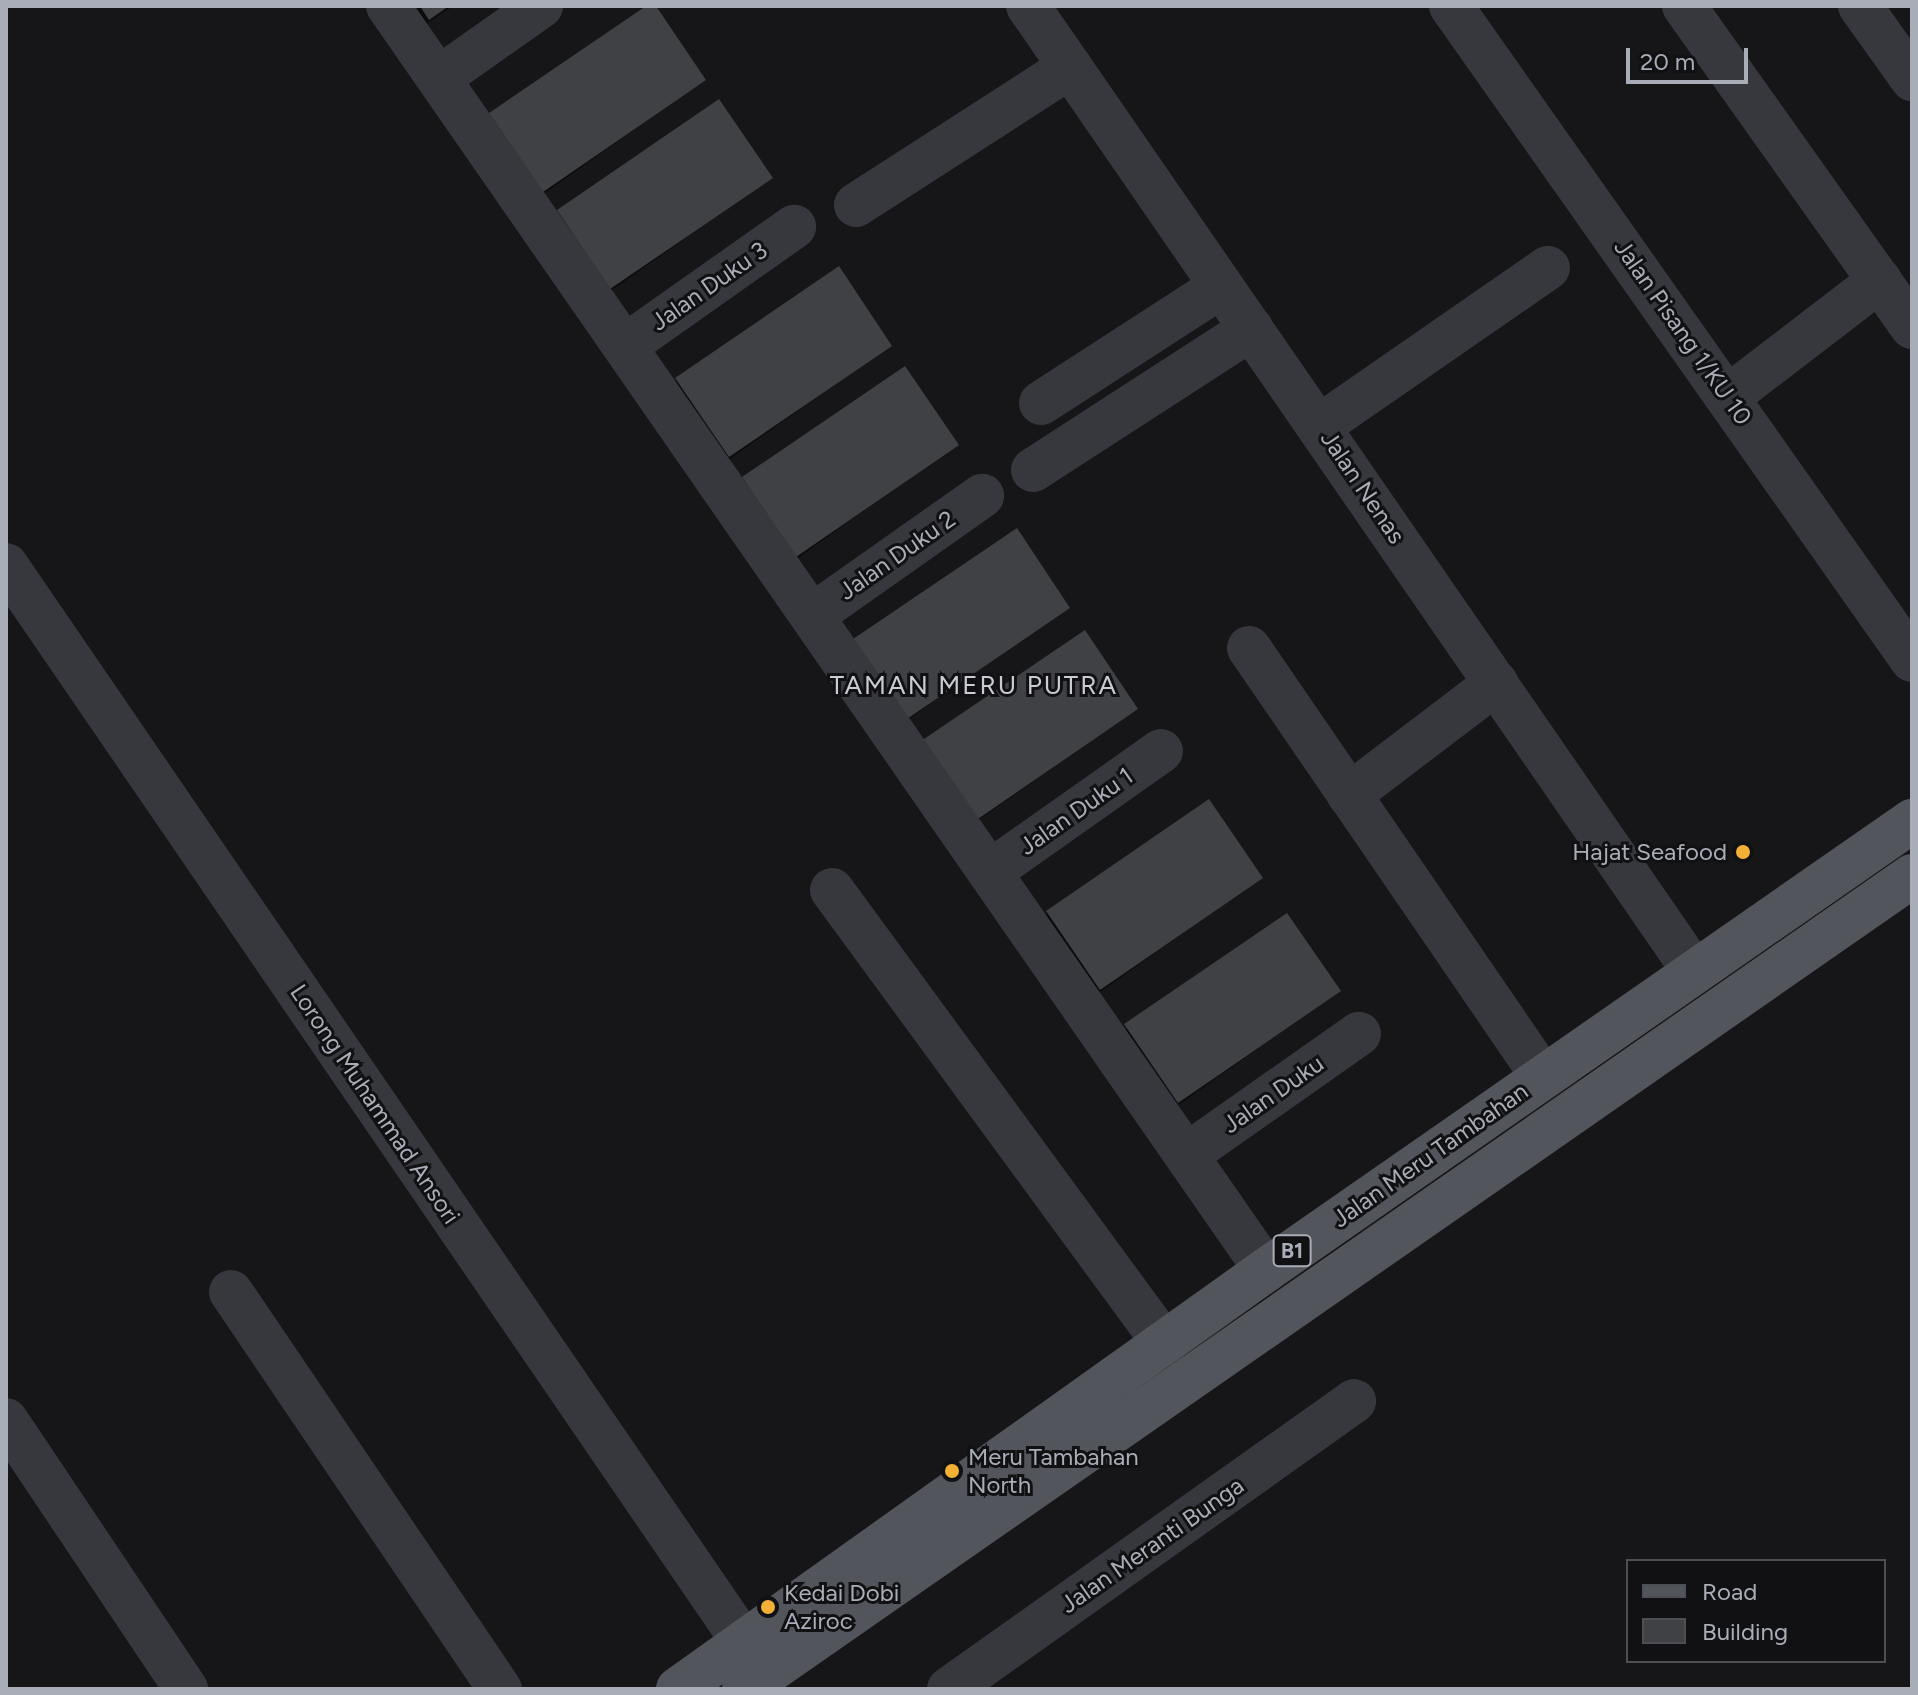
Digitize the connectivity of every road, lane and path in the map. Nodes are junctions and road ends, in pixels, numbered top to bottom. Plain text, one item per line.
1 (388, 6) edge
2 (541, 6) edge
3 (1028, 6) edge
4 (1451, 6) edge
5 (1684, 6) edge
6 (1860, 6) edge
7 (1070, 67) junction
8 (439, 78) junction
9 (1912, 79) edge
10 (856, 205) dead end
11 (794, 227) dead end
12 (1548, 268) dead end
13 (1880, 280) junction
14 (1220, 287) junction
15 (1912, 327) edge
16 (1251, 329) junction
17 (625, 346) junction
18 (1729, 396) junction
19 (1041, 403) dead end
20 (1321, 425) junction
21 (1033, 470) dead end
22 (982, 496) dead end
23 (6, 565) edge
24 (813, 615) junction
25 (1249, 648) dead end
26 (1910, 653) edge
27 (1496, 683) junction
28 (1161, 751) dead end
29 (1349, 795) junction
30 (1912, 821) edge
31 (991, 871) junction
32 (1912, 876) edge
33 (832, 890) dead end
34 (1694, 971) junction
35 (1359, 1034) dead end
36 (1543, 1077) junction
37 (1188, 1154) junction
38 (1266, 1270) junction
39 (231, 1292) dead end
40 (1164, 1343) junction
41 (1354, 1401) dead end
42 (6, 1420) edge
43 (744, 1643) junction
44 (186, 1689) edge
45 (500, 1689) edge
46 (678, 1689) edge
47 (744, 1689) edge
48 (949, 1689) edge

1 - 8 street
2 - 8 street
3 - 7 street, Jalan Nenas
4 - 18 street, Jalan Pisang 1/KU 10
5 - 13 street
6 - 9 street
7 - 10 street
7 - 14 street, Jalan Nenas
8 - 17 street
11 - 17 street, Jalan Duku 3
12 - 20 street
13 - 15 street
13 - 18 street
14 - 16 street, Jalan Nenas
14 - 19 street
16 - 20 street, Jalan Nenas
16 - 21 street
17 - 24 street
18 - 26 street, Jalan Pisang 1/KU 10
20 - 27 street, Jalan Nenas
22 - 24 street, Jalan Duku 2
23 - 43 street, Lorong Muhammad Ansori
24 - 31 street
25 - 29 street
27 - 29 street
27 - 34 street, Jalan Nenas
28 - 31 street, Jalan Duku 1
29 - 36 street
30 - 34 main road, Jalan Meru Tambahan / B1
31 - 37 street
32 - 47 main road, Jalan Meru Tambahan / B1
33 - 40 street
34 - 36 main road, Jalan Meru Tambahan / B1
35 - 37 street, Jalan Duku
36 - 38 main road, Jalan Meru Tambahan / B1
37 - 38 street
38 - 40 main road, Jalan Meru Tambahan / B1
39 - 45 street
40 - 43 main road, Jalan Meru Tambahan / B1
41 - 48 street, Jalan Meranti Bunga
42 - 44 street
43 - 46 main road, Jalan Meru Tambahan / B1

